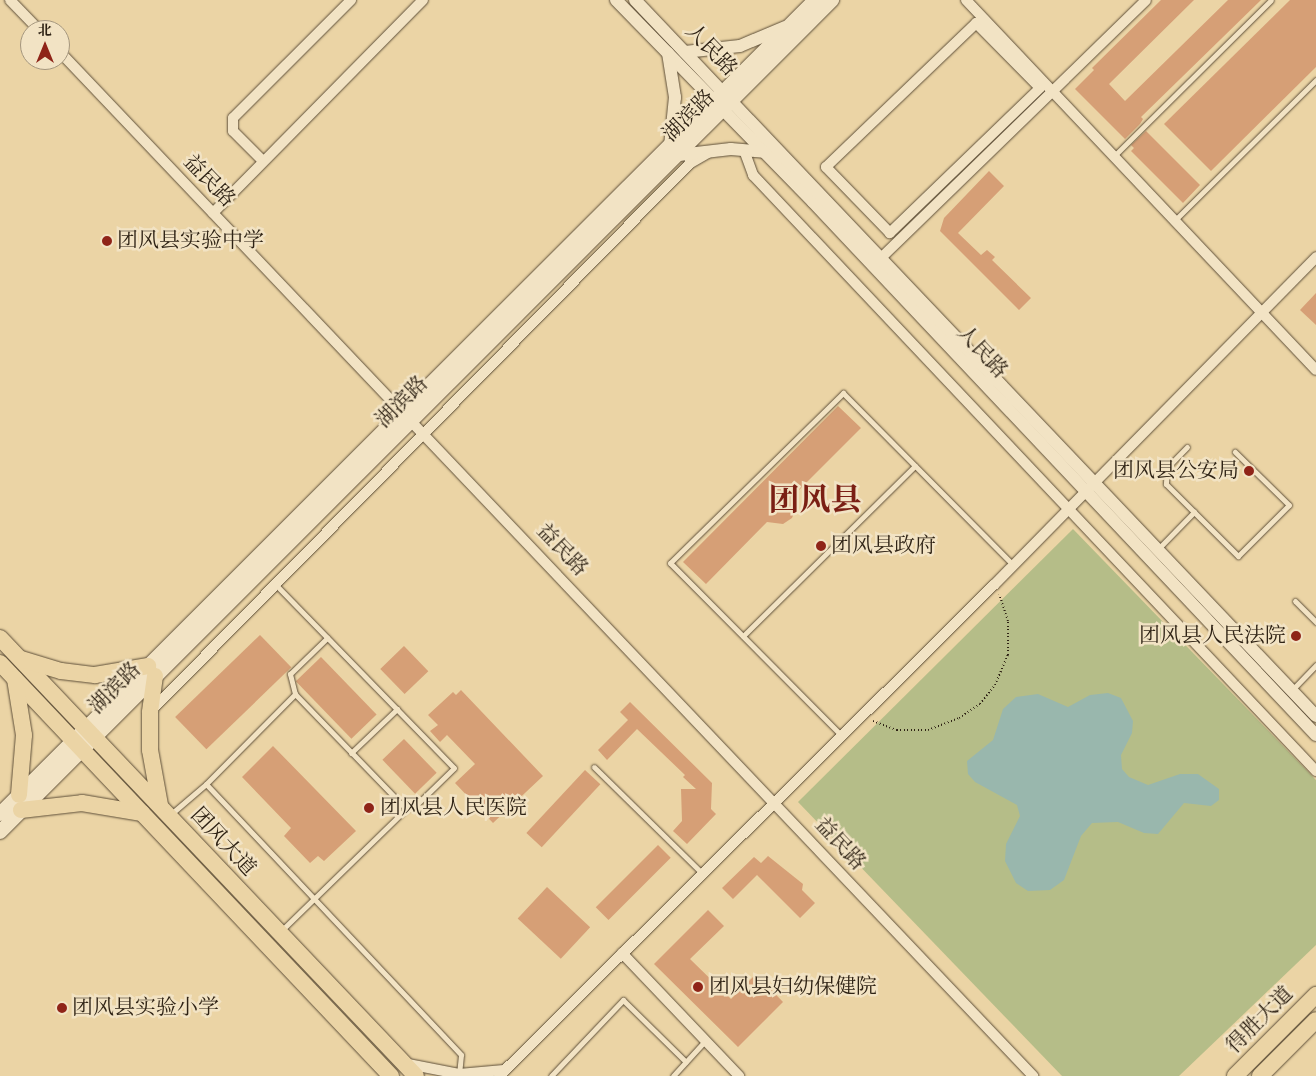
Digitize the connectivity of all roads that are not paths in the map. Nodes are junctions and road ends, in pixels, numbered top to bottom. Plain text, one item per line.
1 (10, 0) edge
2 (351, 0) edge
3 (423, 0) edge
4 (616, 0) edge
5 (635, 0) edge
6 (815, 0) edge
7 (832, 0) edge
8 (966, 0) edge
9 (1146, 0) edge
10 (1271, 0) edge
11 (29, 20) edge
12 (793, 22) junction
13 (686, 52) junction
14 (668, 53) junction
15 (70, 63) edge
16 (1316, 80) edge
17 (1053, 92) junction
18 (724, 101) junction
19 (713, 150) junction
20 (744, 150) junction
21 (674, 151) junction
22 (764, 152) junction
23 (1114, 156) junction
24 (262, 160) junction
25 (826, 167) joint
26 (213, 213) junction
27 (1174, 220) junction
28 (882, 257) junction
29 (1316, 257) edge
30 (1262, 312) junction
31 (1316, 370) edge
32 (407, 416) junction
33 (425, 434) junction
34 (1187, 447) dead end
35 (1235, 452) dead end
36 (915, 466) junction
37 (1090, 487) junction
38 (1068, 509) junction
39 (1194, 512) junction
40 (1158, 549) junction
41 (1013, 565) junction
42 (276, 585) junction
43 (1295, 601) dead end
44 (1316, 622) edge
45 (743, 636) junction
46 (0, 638) edge
47 (327, 638) junction
48 (19, 658) junction
49 (0, 664) edge
50 (1316, 665) edge
51 (151, 671) junction
52 (15, 679) junction
53 (1291, 690) junction
54 (294, 694) junction
55 (396, 709) junction
56 (150, 713) junction
57 (1316, 716) edge
58 (90, 733) junction
59 (1316, 734) edge
60 (842, 736) junction
61 (77, 745) junction
62 (351, 753) junction
63 (594, 767) dead end
64 (1316, 771) edge
65 (206, 784) junction
66 (775, 802) junction
67 (20, 803) junction
68 (406, 809) junction
69 (165, 812) junction
70 (142, 813) junction
71 (0, 814) edge
72 (0, 832) edge
73 (703, 874) junction
74 (314, 899) junction
75 (280, 933) junction
76 (622, 954) junction
77 (1316, 995) edge
78 (1316, 1020) edge
79 (705, 1041) junction
80 (686, 1062) junction
81 (403, 1063) junction
82 (459, 1074) junction
83 (502, 1074) edge
84 (391, 1076) edge
85 (416, 1076) edge
86 (551, 1076) edge
87 (673, 1076) edge
88 (739, 1076) edge
89 (1033, 1076) edge
90 (1235, 1076) edge
91 (1260, 1076) edge

1 - 11 street
2 - 24 street
3 - 24 street
4 - 14 street, 人民路
5 - 13 street, 人民路
6 - 12 main road, 湖滨路
7 - 18 main road, 湖滨路
8 - 17 street
9 - 17 street
10 - 23 lane
12 - 13 street
12 - 18 main road, 湖滨路
13 - 18 street, 人民路
14 - 18 street, 人民路
14 - 21 street
15 - 26 street, 益民路
16 - 27 lane
17 - 23 street
17 - 28 street
18 - 21 main road, 湖滨路
18 - 22 street, 人民路
18 - 28 street, 人民路
19 - 20 street
19 - 21 street
19 - 33 street
20 - 22 street
20 - 38 street
21 - 32 main road, 湖滨路
22 - 37 street, 人民路
23 - 27 street
24 - 26 street
25 - 25 street
26 - 32 street, 益民路
27 - 30 street
28 - 37 street, 人民路
29 - 30 street
30 - 31 street
30 - 37 street
32 - 33 street, 益民路
32 - 51 main road, 湖滨路
33 - 42 street
33 - 66 street, 益民路
34 - 39 lane
35 - 39 lane
36 - 41 lane
36 - 45 lane
36 - 45 lane
37 - 38 street
37 - 40 street, 人民路
37 - 59 street, 人民路
38 - 41 street
38 - 64 street
39 - 40 lane
40 - 53 street, 人民路
41 - 60 street
42 - 47 lane
42 - 56 street
43 - 44 lane
45 - 60 lane
46 - 48 main road, 团风大道
47 - 54 lane
47 - 55 lane
48 - 51 main road
48 - 58 main road, 团风大道
49 - 52 main road, 团风大道
50 - 53 lane
51 - 56 main road
51 - 58 main road, 湖滨路
52 - 61 main road, 团风大道
52 - 67 main road
53 - 57 street, 人民路
54 - 62 lane
54 - 65 lane
55 - 62 lane
55 - 68 lane
56 - 69 main road
58 - 61 main road, 湖滨路
58 - 69 main road, 团风大道
60 - 66 street
61 - 67 main road, 湖滨路
61 - 70 main road, 团风大道
62 - 68 lane
63 - 73 lane
65 - 69 lane
65 - 74 lane
66 - 73 street
66 - 89 street, 益民路
67 - 70 main road
67 - 71 main road, 湖滨路
67 - 72 main road, 湖滨路
68 - 74 lane
69 - 75 main road, 团风大道
70 - 84 main road, 团风大道
73 - 76 street
74 - 75 lane
74 - 82 lane
75 - 81 main road, 团风大道
76 - 79 street
76 - 83 street
77 - 90 main road, 得胜大道
78 - 91 main road, 得胜大道
79 - 80 lane
79 - 88 street
80 - 86 lane
80 - 87 lane
81 - 82 street
81 - 85 main road, 团风大道
82 - 83 street

